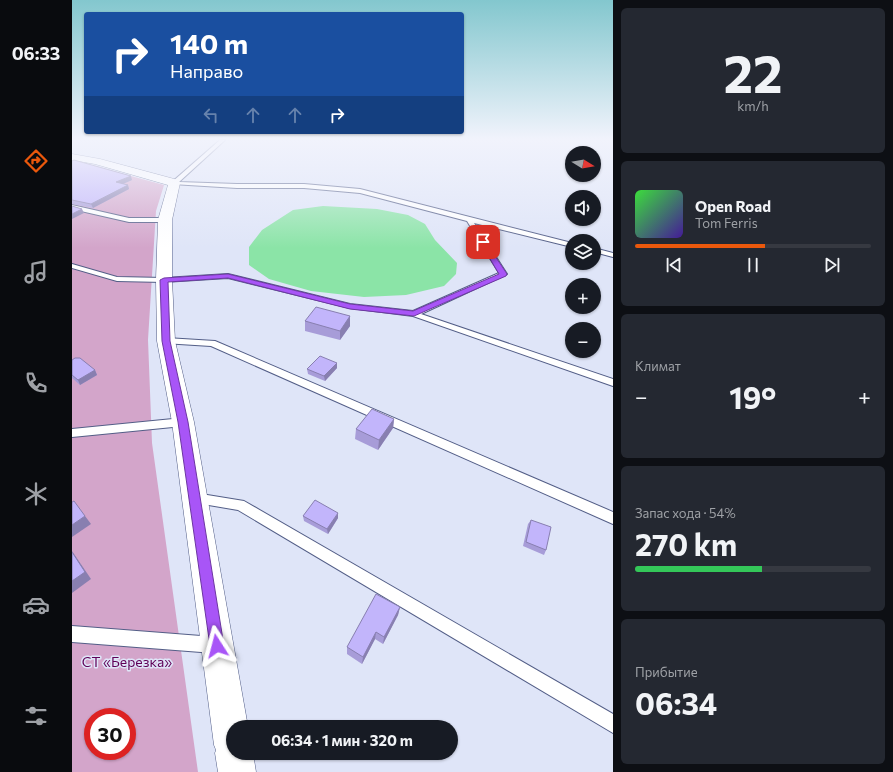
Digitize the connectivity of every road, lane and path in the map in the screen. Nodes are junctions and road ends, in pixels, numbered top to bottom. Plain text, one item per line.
1 (149, 176) edge
2 (182, 176) edge
3 (174, 183) junction
4 (72, 207) edge
5 (165, 220) junction
6 (469, 220) junction
7 (565, 243) edge
8 (601, 252) edge
9 (613, 255) edge
10 (72, 266) edge
11 (164, 280) junction
12 (414, 314) junction
13 (166, 341) junction
14 (613, 383) edge
15 (183, 422) junction
16 (72, 433) edge
17 (195, 498) junction
18 (613, 518) edge
19 (72, 634) edge
20 (217, 646) junction
21 (229, 720) edge
22 (613, 724) edge
23 (235, 760) edge
24 (237, 772) edge

1 - 3 street
2 - 3 lane
3 - 5 street
3 - 6 lane
4 - 5 lane
5 - 11 street
6 - 7 lane
6 - 12 lane
8 - 9 lane
10 - 11 lane
11 - 12 lane
11 - 13 street
12 - 14 lane
13 - 15 street
13 - 18 lane
15 - 16 lane
15 - 17 street
17 - 20 street
17 - 22 lane
19 - 20 lane
20 - 21 street
23 - 24 street

